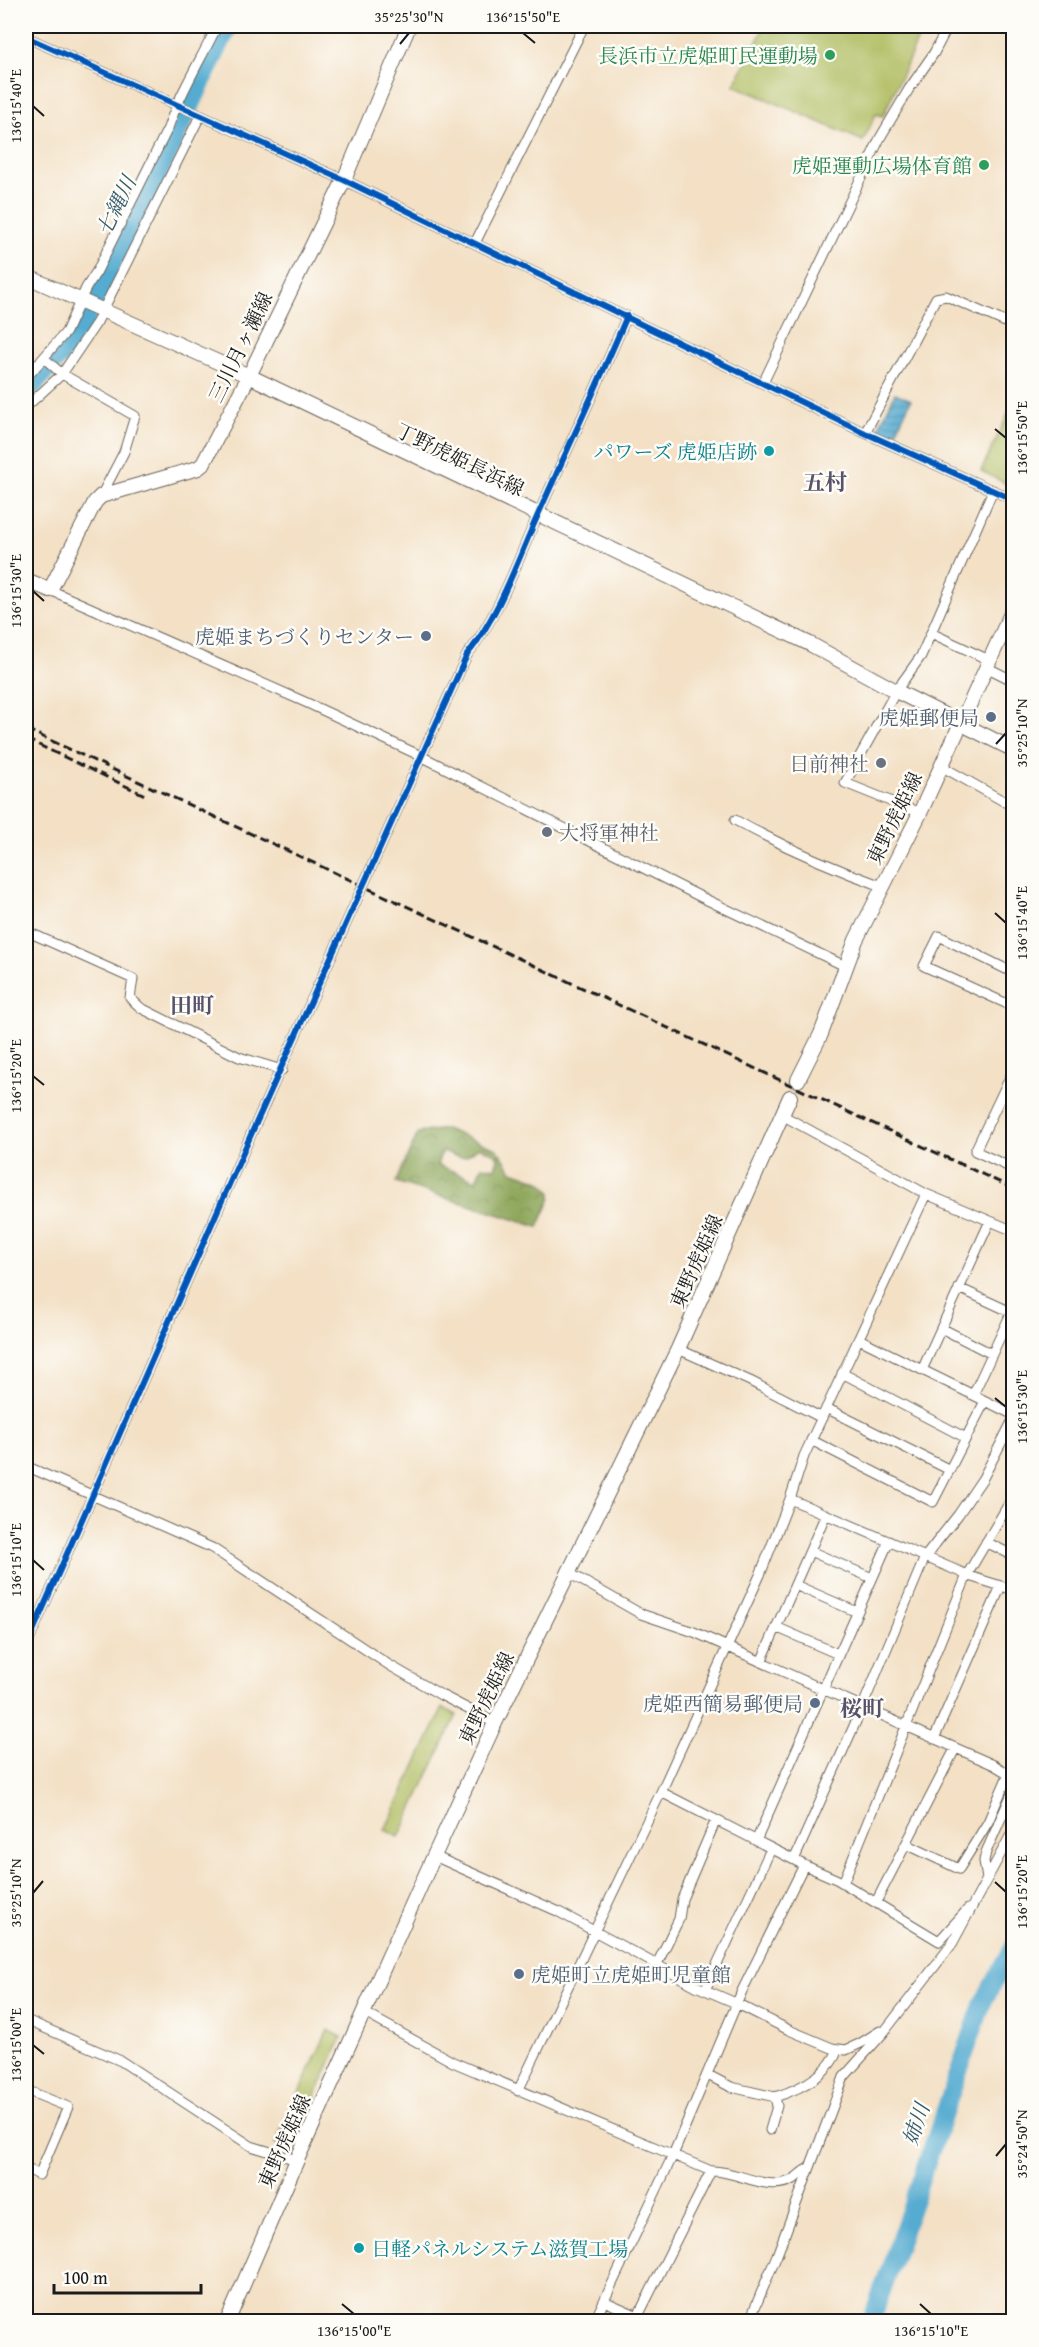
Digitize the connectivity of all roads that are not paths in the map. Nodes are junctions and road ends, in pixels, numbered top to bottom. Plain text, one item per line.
1 (218, 26) edge
2 (409, 26) edge
3 (584, 26) edge
4 (948, 26) edge
5 (26, 37) edge
6 (175, 105) junction
7 (200, 116) junction
8 (344, 180) junction
9 (475, 243) junction
10 (26, 276) edge
11 (81, 301) junction
12 (101, 311) junction
13 (627, 316) junction
14 (1014, 326) edge
15 (44, 358) junction
16 (62, 374) junction
17 (249, 376) junction
18 (26, 378) edge
19 (763, 384) junction
20 (26, 407) edge
21 (865, 433) junction
22 (993, 490) junction
23 (101, 496) junction
24 (1014, 500) edge
25 (538, 515) junction
26 (26, 580) edge
27 (50, 590) junction
28 (1014, 607) edge
29 (931, 633) junction
30 (987, 664) junction
31 (1014, 681) edge
32 (896, 691) junction
33 (961, 723) junction
34 (1014, 750) edge
35 (421, 756) junction
36 (941, 766) junction
37 (1014, 807) edge
38 (920, 813) junction
39 (735, 820) dead end
40 (882, 886) junction
41 (26, 931) edge
42 (846, 967) junction
43 (1014, 973) edge
44 (1014, 1006) edge
45 (1014, 1069) edge
46 (282, 1070) junction
47 (798, 1080) dead end
48 (790, 1097) dead end
49 (782, 1115) junction
50 (1014, 1169) edge
51 (926, 1194) junction
52 (990, 1221) junction
53 (1014, 1231) edge
54 (959, 1288) junction
55 (1012, 1310) edge
56 (941, 1328) junction
57 (859, 1339) junction
58 (678, 1349) junction
59 (992, 1354) junction
60 (922, 1370) junction
61 (842, 1373) junction
62 (973, 1395) junction
63 (985, 1401) junction
64 (826, 1407) junction
65 (1014, 1417) edge
66 (822, 1418) junction
67 (966, 1438) junction
68 (811, 1440) junction
69 (26, 1466) edge
70 (950, 1470) junction
71 (92, 1496) junction
72 (1014, 1496) edge
73 (790, 1499) junction
74 (1011, 1506) edge
75 (826, 1514) junction
76 (889, 1541) junction
77 (986, 1542) junction
78 (810, 1551) junction
79 (1014, 1556) edge
80 (926, 1557) junction
81 (569, 1573) junction
82 (967, 1575) junction
83 (872, 1578) junction
84 (795, 1585) junction
85 (1001, 1586) junction
86 (1014, 1590) edge
87 (857, 1612) junction
88 (776, 1627) junction
89 (725, 1646) junction
90 (26, 1647) edge
91 (838, 1654) junction
92 (761, 1662) junction
93 (822, 1688) junction
94 (862, 1708) junction
95 (495, 1723) junction
96 (907, 1728) junction
97 (934, 1739) junction
98 (955, 1749) junction
99 (1012, 1774) edge
100 (1014, 1789) edge
101 (661, 1792) junction
102 (715, 1822) junction
103 (1014, 1829) edge
104 (756, 1841) junction
105 (906, 1844) junction
106 (771, 1849) junction
107 (434, 1856) junction
108 (794, 1860) junction
109 (804, 1865) junction
110 (987, 1879) junction
111 (843, 1883) junction
112 (876, 1902) junction
113 (974, 1903) junction
114 (596, 1930) junction
115 (657, 1964) junction
116 (705, 1990) junction
117 (738, 2004) junction
118 (363, 2012) junction
119 (26, 2020) edge
120 (888, 2026) junction
121 (838, 2049) junction
122 (708, 2075) junction
123 (26, 2090) edge
124 (518, 2091) junction
125 (775, 2097) junction
126 (770, 2130) dead end
127 (673, 2155) junction
128 (297, 2160) junction
129 (26, 2168) edge
130 (809, 2168) junction
131 (711, 2171) junction
132 (604, 2301) junction
133 (227, 2322) edge
134 (594, 2322) edge
135 (749, 2322) edge

1 - 6 street
2 - 8 main road, 三川月ヶ瀬線
3 - 9 street
4 - 19 street
5 - 6 street
6 - 7 street
6 - 11 street
7 - 8 street
7 - 12 street
8 - 9 street
8 - 17 main road, 三川月ヶ瀬線
9 - 13 street
10 - 11 main road, 丁野虎姫長浜線
11 - 12 main road, 丁野虎姫長浜線
11 - 15 street
12 - 16 street
12 - 17 main road, 丁野虎姫長浜線
13 - 19 street
13 - 25 street
14 - 21 street
15 - 16 street
15 - 18 street
16 - 20 street
16 - 23 street
17 - 23 main road, 三川月ヶ瀬線
17 - 25 main road, 丁野虎姫長浜線
19 - 21 street
21 - 22 street
22 - 24 street
22 - 29 street
23 - 27 main road
25 - 32 main road, 丁野虎姫長浜線
25 - 35 street
26 - 27 main road
27 - 35 street
28 - 30 main road, 東野虎姫線
29 - 30 street
29 - 32 street
30 - 31 street
30 - 33 main road, 東野虎姫線
32 - 33 main road, 丁野虎姫長浜線
32 - 38 street
33 - 34 main road, 丁野虎姫長浜線
33 - 36 main road, 東野虎姫線
35 - 42 street
35 - 46 street
36 - 37 street
36 - 38 main road, 東野虎姫線
38 - 40 main road, 東野虎姫線
39 - 40 street
40 - 42 main road, 東野虎姫線
41 - 46 street
42 - 47 main road, 東野虎姫線
43 - 44 street
45 - 50 street
46 - 71 street
48 - 49 main road, 東野虎姫線
49 - 51 street
49 - 58 main road, 東野虎姫線
51 - 52 street
51 - 57 street
52 - 53 street
52 - 54 street
54 - 55 street
54 - 56 street
55 - 59 street
56 - 59 street
56 - 60 street
57 - 60 street
57 - 61 street
58 - 66 street
58 - 81 main road, 東野虎姫線
59 - 62 street
60 - 62 street
61 - 64 street
61 - 67 street
62 - 63 street
63 - 65 street
63 - 67 street
64 - 66 street
64 - 70 street
65 - 80 street
66 - 68 street
67 - 70 street
68 - 70 street
68 - 73 street
69 - 71 street
71 - 90 street
71 - 95 street
72 - 74 street
73 - 75 street
73 - 89 street
74 - 77 street
75 - 76 street
75 - 78 street
76 - 80 street
76 - 83 street
77 - 79 street
77 - 82 street
78 - 83 street
78 - 84 street
80 - 82 street
80 - 94 street
81 - 89 street
81 - 95 main road, 東野虎姫線
82 - 85 street
82 - 96 street
83 - 87 street
84 - 87 street
84 - 88 street
85 - 86 street
85 - 97 street
87 - 91 street
88 - 91 street
88 - 92 street
89 - 92 street
89 - 101 street
91 - 93 street
92 - 93 street
93 - 94 street
93 - 104 street
94 - 96 street
94 - 108 street
95 - 107 main road, 東野虎姫線
96 - 97 street
96 - 111 street
97 - 98 street
98 - 99 street
98 - 105 street
99 - 105 street
100 - 110 street
101 - 102 street
101 - 114 street
102 - 104 street
102 - 115 street
103 - 110 street
104 - 106 street
105 - 112 street
106 - 108 street
106 - 116 street
107 - 114 street
107 - 118 main road, 東野虎姫線
108 - 109 street
109 - 111 street
109 - 117 street
110 - 113 street
111 - 112 street
112 - 113 street
113 - 120 street
114 - 115 street
114 - 124 street
115 - 116 street
116 - 117 street
117 - 121 street
117 - 122 street
118 - 124 street
118 - 128 main road, 東野虎姫線
119 - 128 street
120 - 121 street
120 - 130 street
121 - 125 street
122 - 125 street
122 - 127 street
123 - 129 street
124 - 127 street
125 - 126 street
127 - 131 street
127 - 132 street
128 - 133 main road, 東野虎姫線
130 - 131 street
130 - 135 street
131 - 132 street
132 - 134 street

